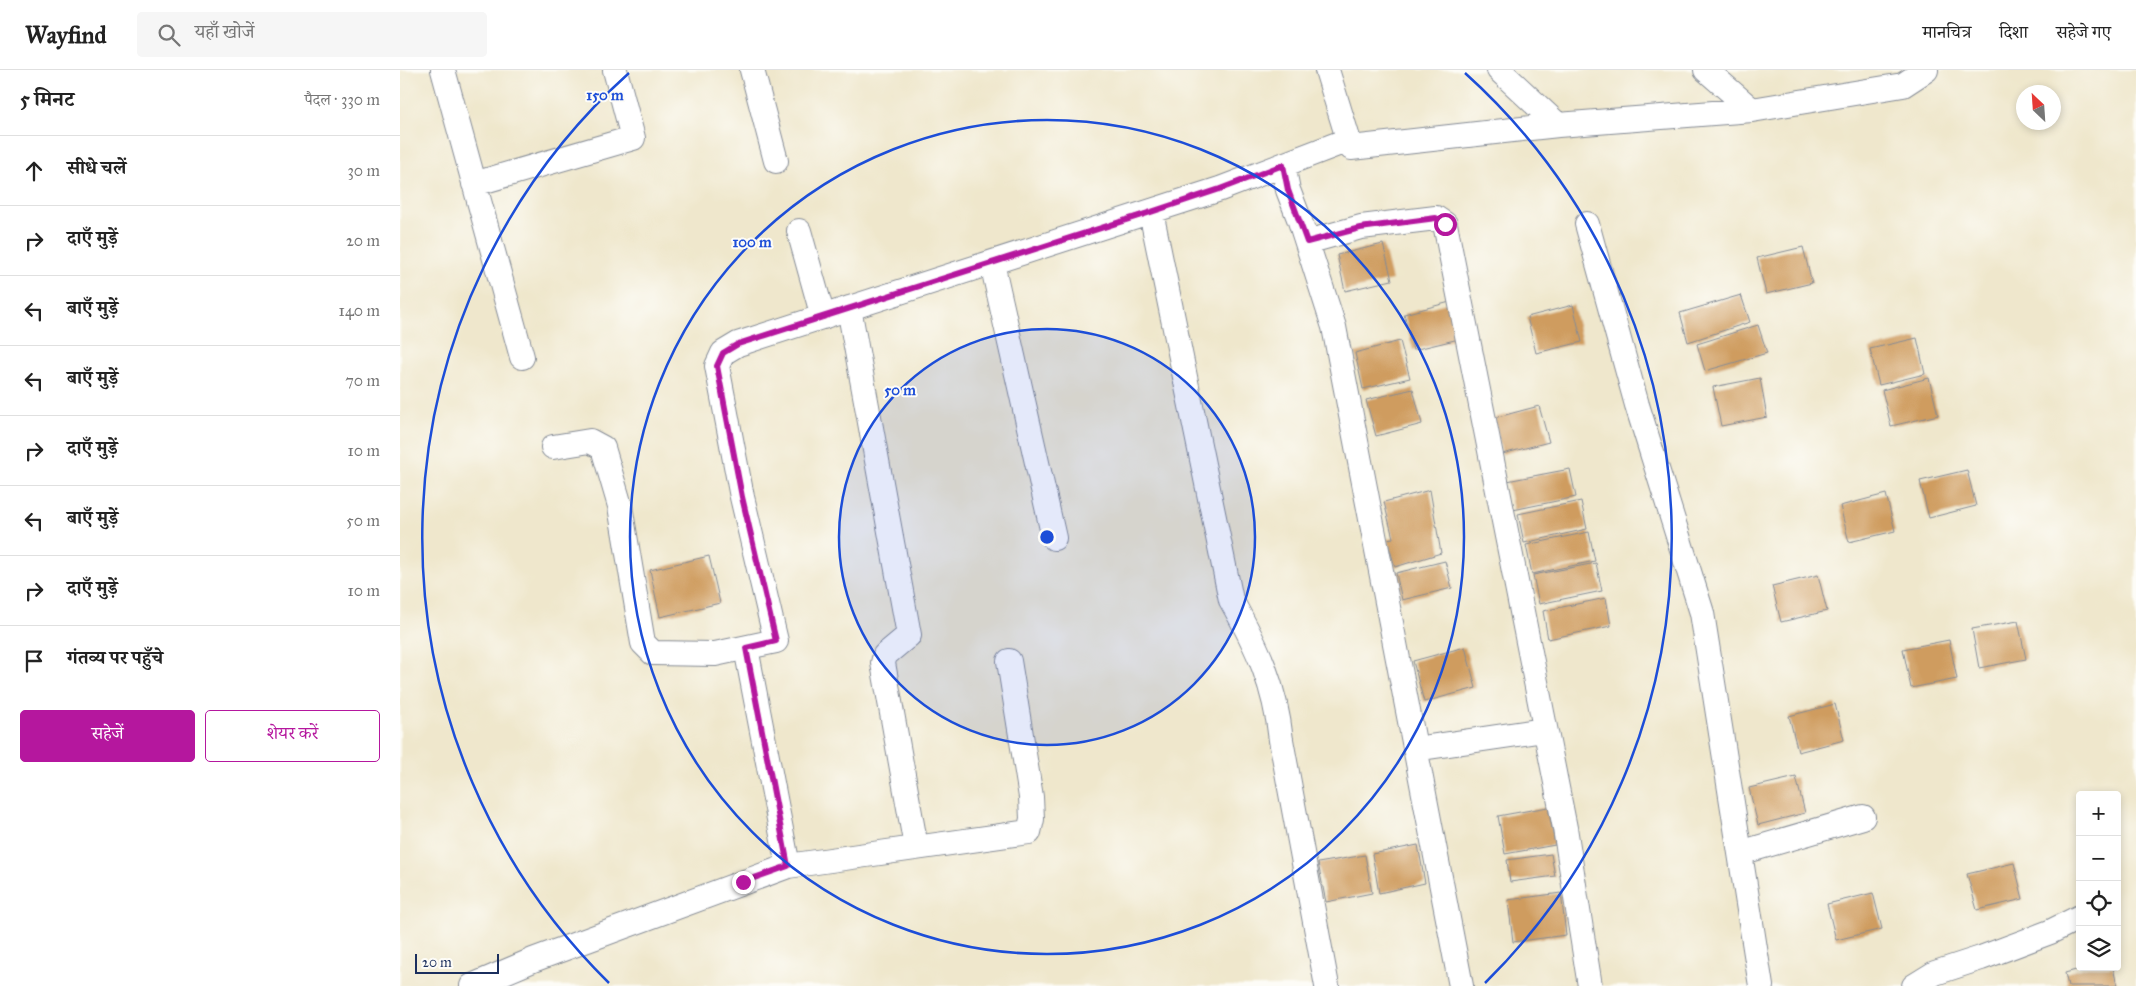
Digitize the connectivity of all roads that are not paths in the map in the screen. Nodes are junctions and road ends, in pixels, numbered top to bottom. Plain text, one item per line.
1 (443, 70) edge
2 (615, 70) edge
3 (752, 70) edge
4 (1326, 70) edge
5 (1499, 70) edge
6 (1706, 70) edge
7 (1926, 70) edge
8 (1895, 78) edge
9 (1752, 110) junction
10 (1558, 125) junction
11 (1348, 140) junction
12 (776, 161) dead end
13 (1283, 165) junction
14 (474, 184) junction
15 (1151, 212) junction
16 (1587, 224) dead end
17 (799, 231) dead end
18 (1307, 242) junction
19 (992, 263) junction
20 (849, 308) junction
21 (823, 317) junction
22 (522, 356) dead end
23 (553, 447) dead end
24 (1054, 538) dead end
25 (746, 648) junction
26 (1010, 661) dead end
27 (1544, 730) junction
28 (1415, 749) junction
29 (1863, 817) dead end
30 (916, 847) junction
31 (1740, 853) junction
32 (788, 866) junction
33 (2076, 919) edge
34 (472, 986) edge
35 (1328, 986) edge
36 (1461, 986) edge
37 (1590, 986) edge
38 (1761, 986) edge
39 (1914, 986) edge

1 - 14 street
2 - 14 street
3 - 12 street
4 - 11 street
5 - 10 street
6 - 9 street
7 - 8 street
8 - 9 street
9 - 10 street
10 - 11 street
11 - 13 street
13 - 15 street
13 - 18 street
14 - 22 street
15 - 19 street
15 - 35 street
16 - 31 street
17 - 21 street
18 - 27 street
18 - 28 street
19 - 20 street
19 - 24 street
20 - 21 street
20 - 30 street
21 - 25 street
23 - 25 street
25 - 32 street
26 - 30 street
27 - 28 street
27 - 37 street
28 - 36 street
29 - 31 street
30 - 32 street
31 - 38 street
32 - 34 street
33 - 39 street

